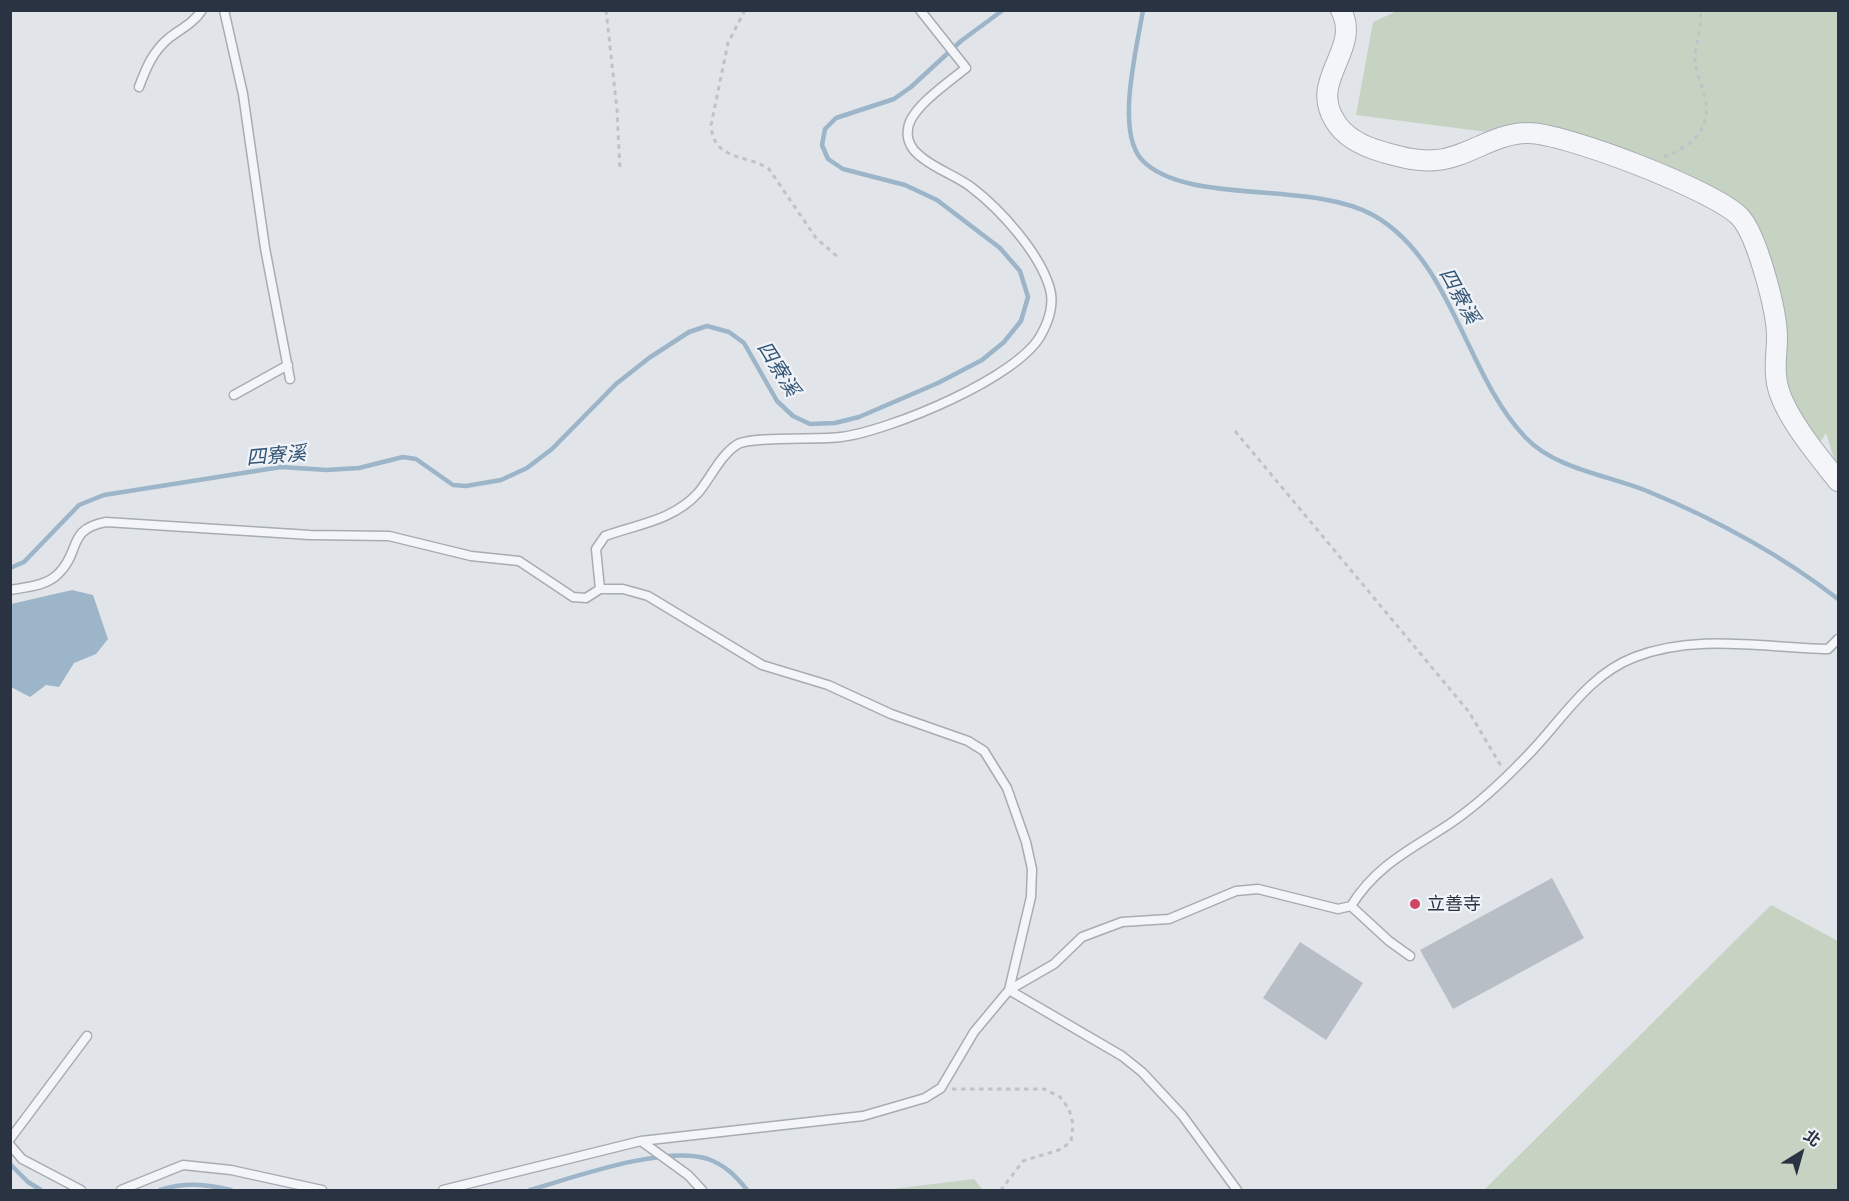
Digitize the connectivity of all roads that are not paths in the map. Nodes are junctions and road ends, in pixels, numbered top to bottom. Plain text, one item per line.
1 (202, 10) edge
2 (224, 10) edge
3 (920, 10) edge
4 (1341, 10) edge
5 (139, 87) dead end
6 (288, 365) junction
7 (290, 380) dead end
8 (234, 396) dead end
9 (1839, 481) edge
10 (600, 589) junction
11 (10, 590) edge
12 (1839, 639) edge
13 (1351, 906) junction
14 (1410, 956) dead end
15 (1010, 990) junction
16 (87, 1036) dead end
17 (10, 1139) edge
18 (641, 1141) junction
19 (10, 1144) edge
20 (81, 1191) edge
21 (121, 1191) edge
22 (322, 1191) edge
23 (443, 1191) edge
24 (702, 1191) edge
25 (1238, 1191) edge

1 - 5 lane
2 - 6 lane
3 - 10 lane
4 - 9 street
6 - 7 lane
6 - 8 lane
10 - 11 lane
10 - 15 lane
12 - 13 lane
13 - 14 lane
13 - 15 lane
15 - 18 lane
15 - 25 lane
16 - 17 lane
18 - 23 lane
18 - 24 lane
19 - 20 lane
21 - 22 lane

